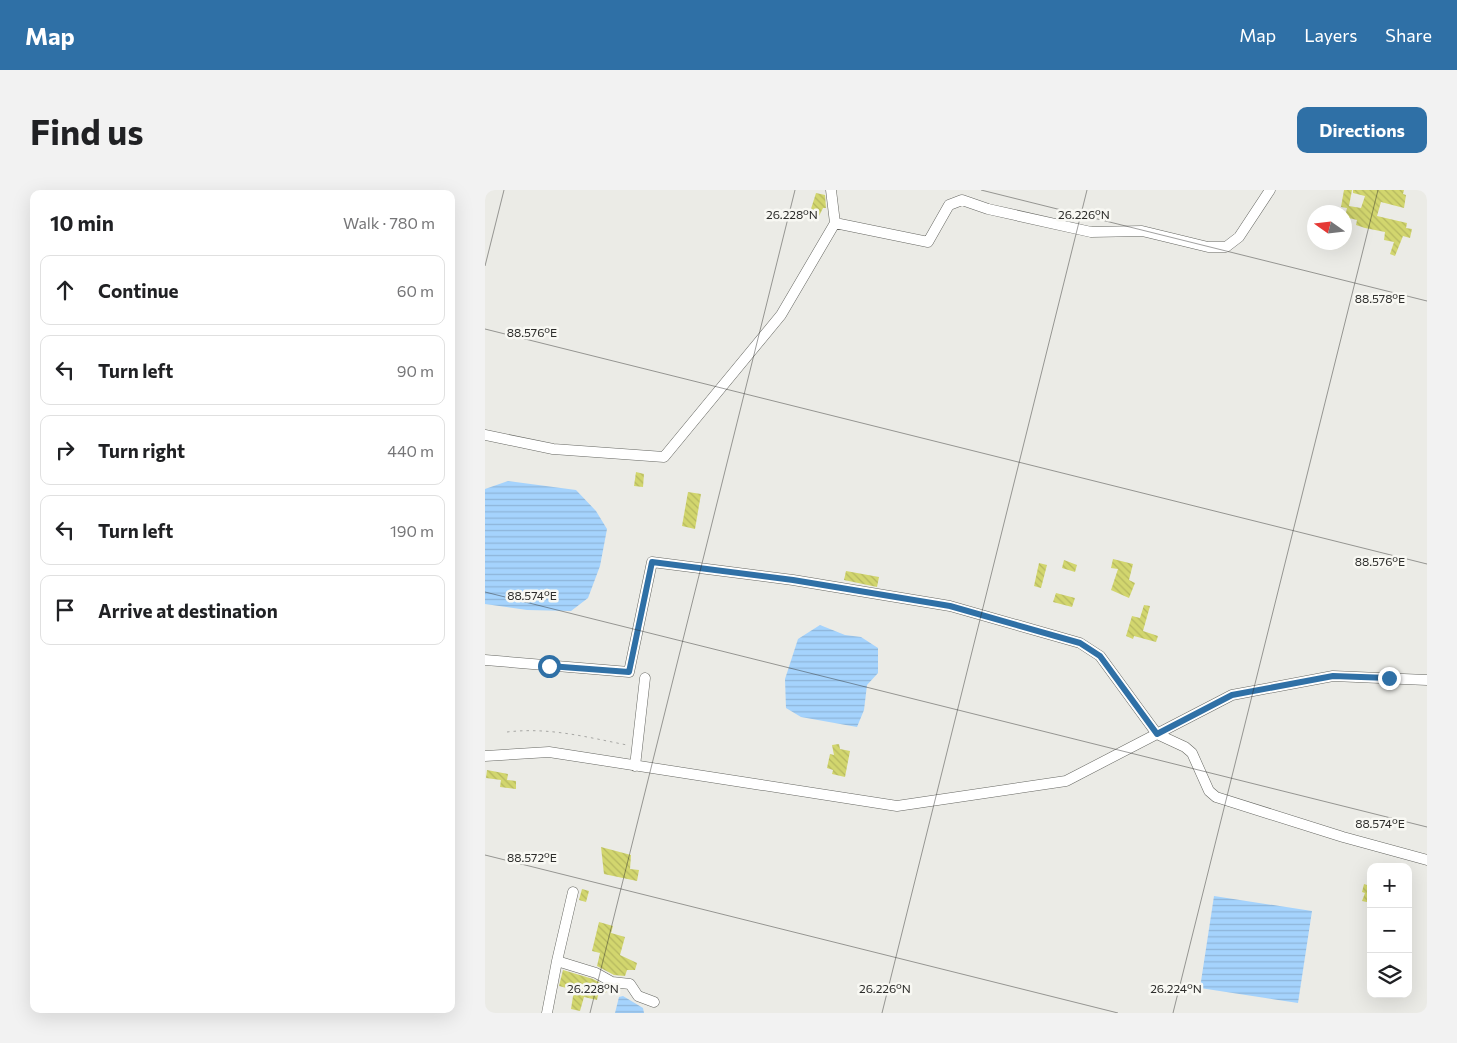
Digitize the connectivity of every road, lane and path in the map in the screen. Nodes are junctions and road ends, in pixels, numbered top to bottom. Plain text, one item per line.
1 (831, 190) edge
2 (1270, 190) edge
3 (835, 223) junction
4 (485, 435) edge
5 (485, 660) edge
6 (645, 678) dead end
7 (1427, 680) edge
8 (507, 732) dead end
9 (1157, 734) junction
10 (637, 747) junction
11 (485, 756) edge
12 (635, 766) junction
13 (1427, 860) edge
14 (573, 892) dead end
15 (557, 961) junction
16 (654, 1002) dead end
17 (547, 1013) edge

1 - 3 street
2 - 3 street
3 - 4 street
5 - 9 street
6 - 10 street
7 - 9 street
8 - 10 path
9 - 12 street
9 - 13 street
10 - 12 street
11 - 12 street
14 - 15 street
15 - 16 street
15 - 17 street

